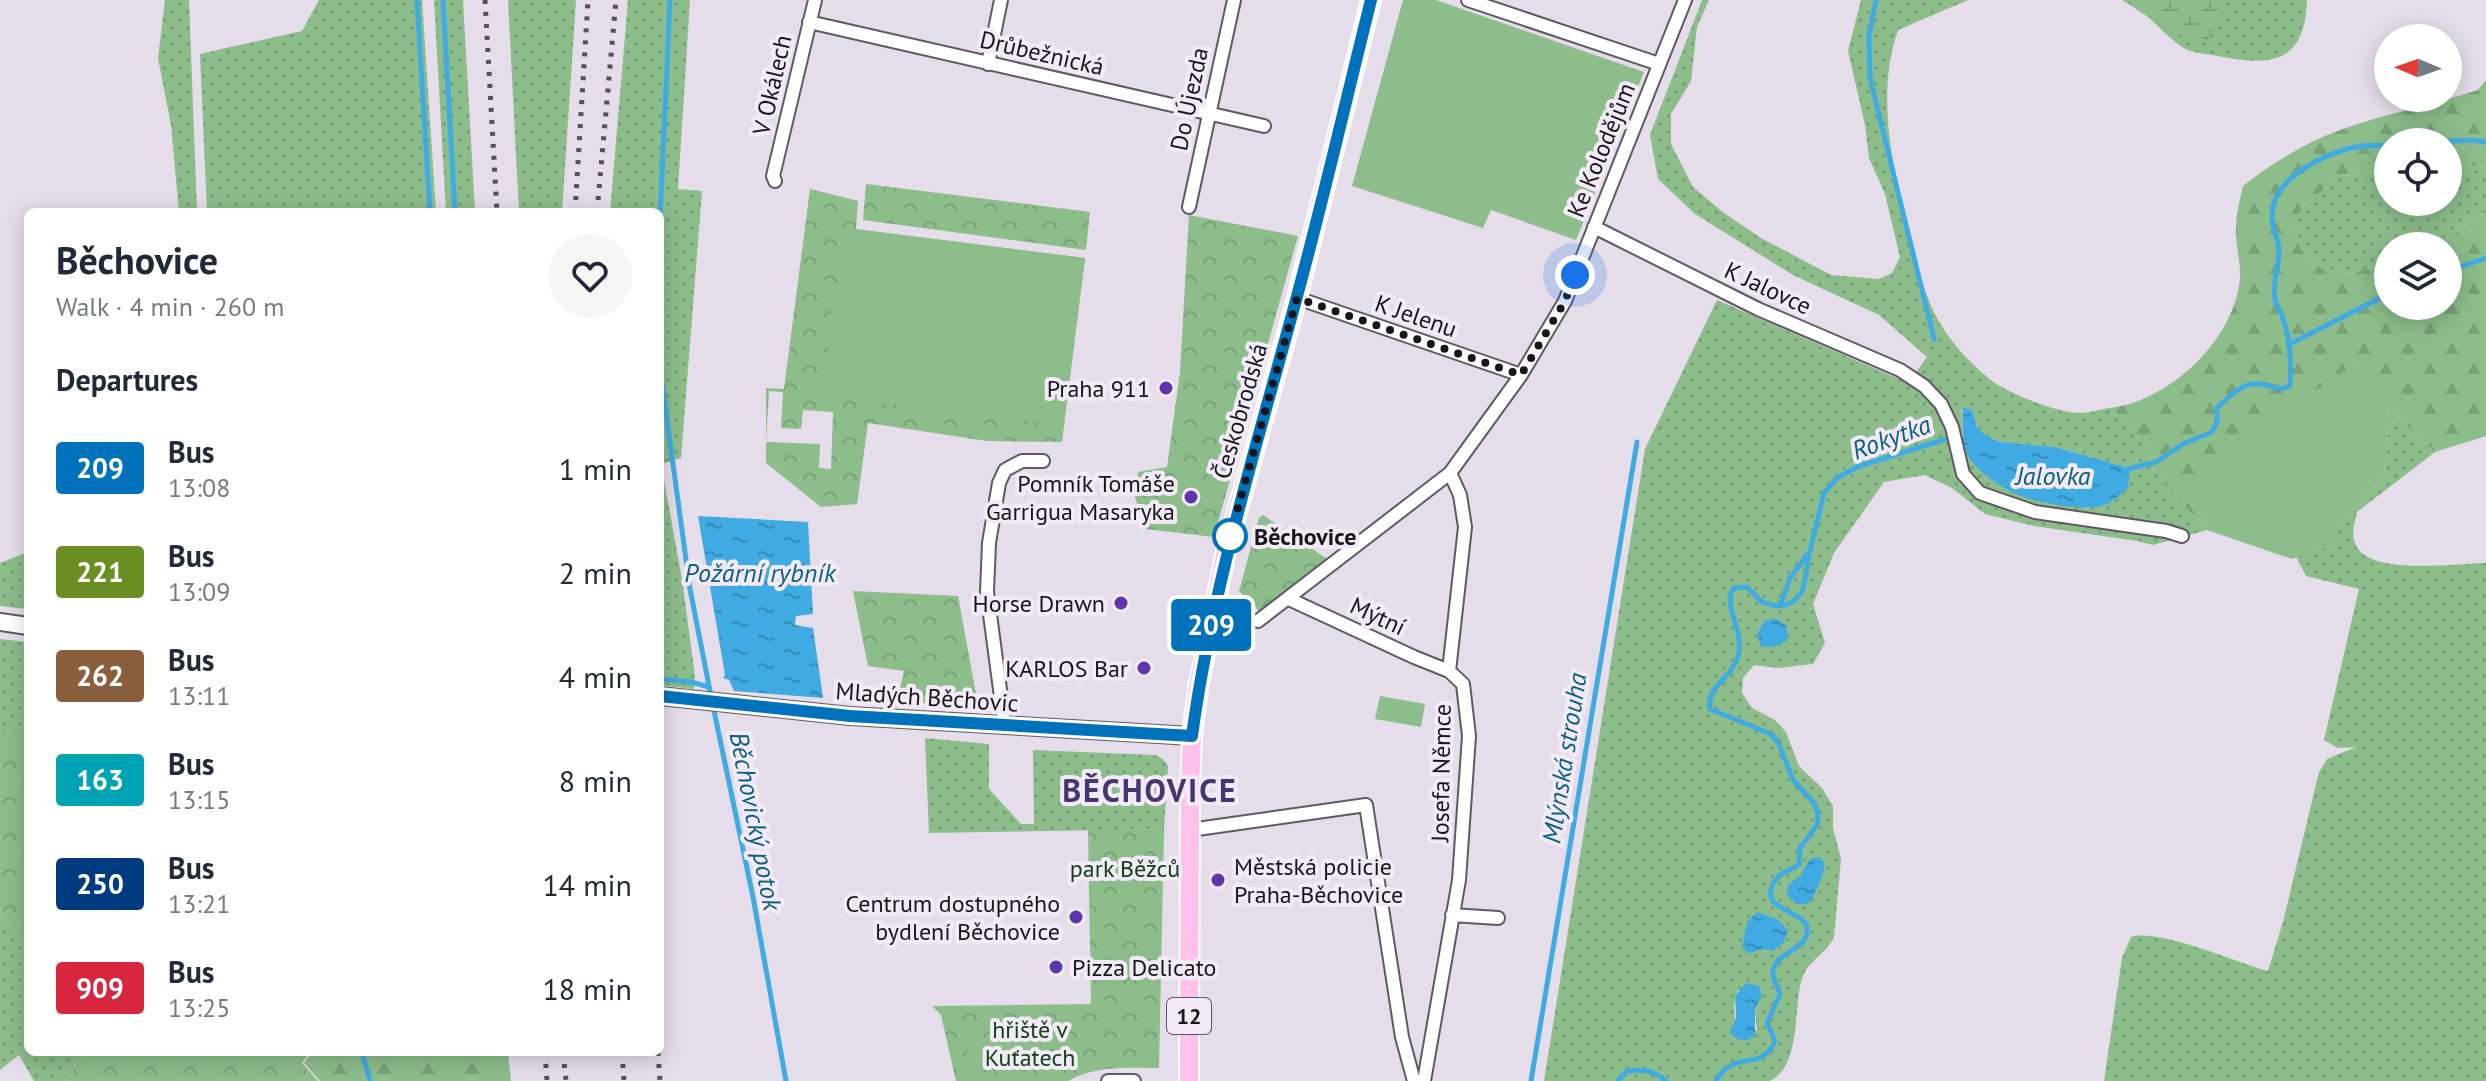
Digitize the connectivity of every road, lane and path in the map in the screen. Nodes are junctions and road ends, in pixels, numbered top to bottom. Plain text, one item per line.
1 (815, 0) edge
2 (1001, 0) edge
3 (1234, 0) edge
4 (1371, 0) edge
5 (1468, 0) edge
6 (1685, 0) edge
7 (809, 22) junction
8 (988, 64) junction
9 (1659, 64) junction
10 (1208, 114) junction
11 (1264, 126) dead end
12 (772, 179) dead end
13 (1189, 207) dead end
14 (1594, 227) junction
15 (1297, 298) junction
16 (1521, 375) junction
17 (1043, 461) dead end
18 (1450, 473) junction
19 (2182, 536) dead end
20 (1289, 599) junction
21 (1258, 621) dead end
22 (0, 622) edge
23 (24, 625) edge
24 (1449, 671) junction
25 (664, 696) edge
26 (1005, 727) junction
27 (1192, 736) junction
28 (1190, 830) junction
29 (1452, 915) junction
30 (1498, 918) dead end
31 (1108, 1081) edge
32 (1134, 1081) edge
33 (1182, 1081) edge
34 (1189, 1081) edge
35 (1414, 1081) edge
36 (1424, 1081) edge

1 - 7 street, V Okálech
2 - 8 street
3 - 10 street, Do Újezda
4 - 15 main road, Českobrodská / 12
5 - 9 street
6 - 9 street, Ke Kolodějům
7 - 8 street, Drůbežnická
7 - 12 street, V Okálech
8 - 10 street, Drůbežnická
9 - 14 street, Ke Kolodějům
10 - 11 street, Drůbežnická
10 - 13 street, Do Újezda
14 - 16 street, Ke Kolodějům
14 - 19 street, K Jalovce
15 - 16 street, K Jelenu
15 - 27 main road, Českobrodská / 12
16 - 18 street, Ke Kolodějům
17 - 26 street
18 - 20 street, Ke Kolodějům
18 - 24 street, Josefa Němce
20 - 21 street, Ke Kolodějům
20 - 24 street, Mýtní
22 - 23 street
24 - 29 street, Josefa Němce
25 - 26 street, Mladých Běchovic
26 - 27 street, Mladých Běchovic
27 - 28 main road, Českobrodská / 12
28 - 34 main road, Českobrodská / 12
28 - 35 street
29 - 30 street
29 - 36 street, Josefa Němce
31 - 32 street
33 - 34 street

